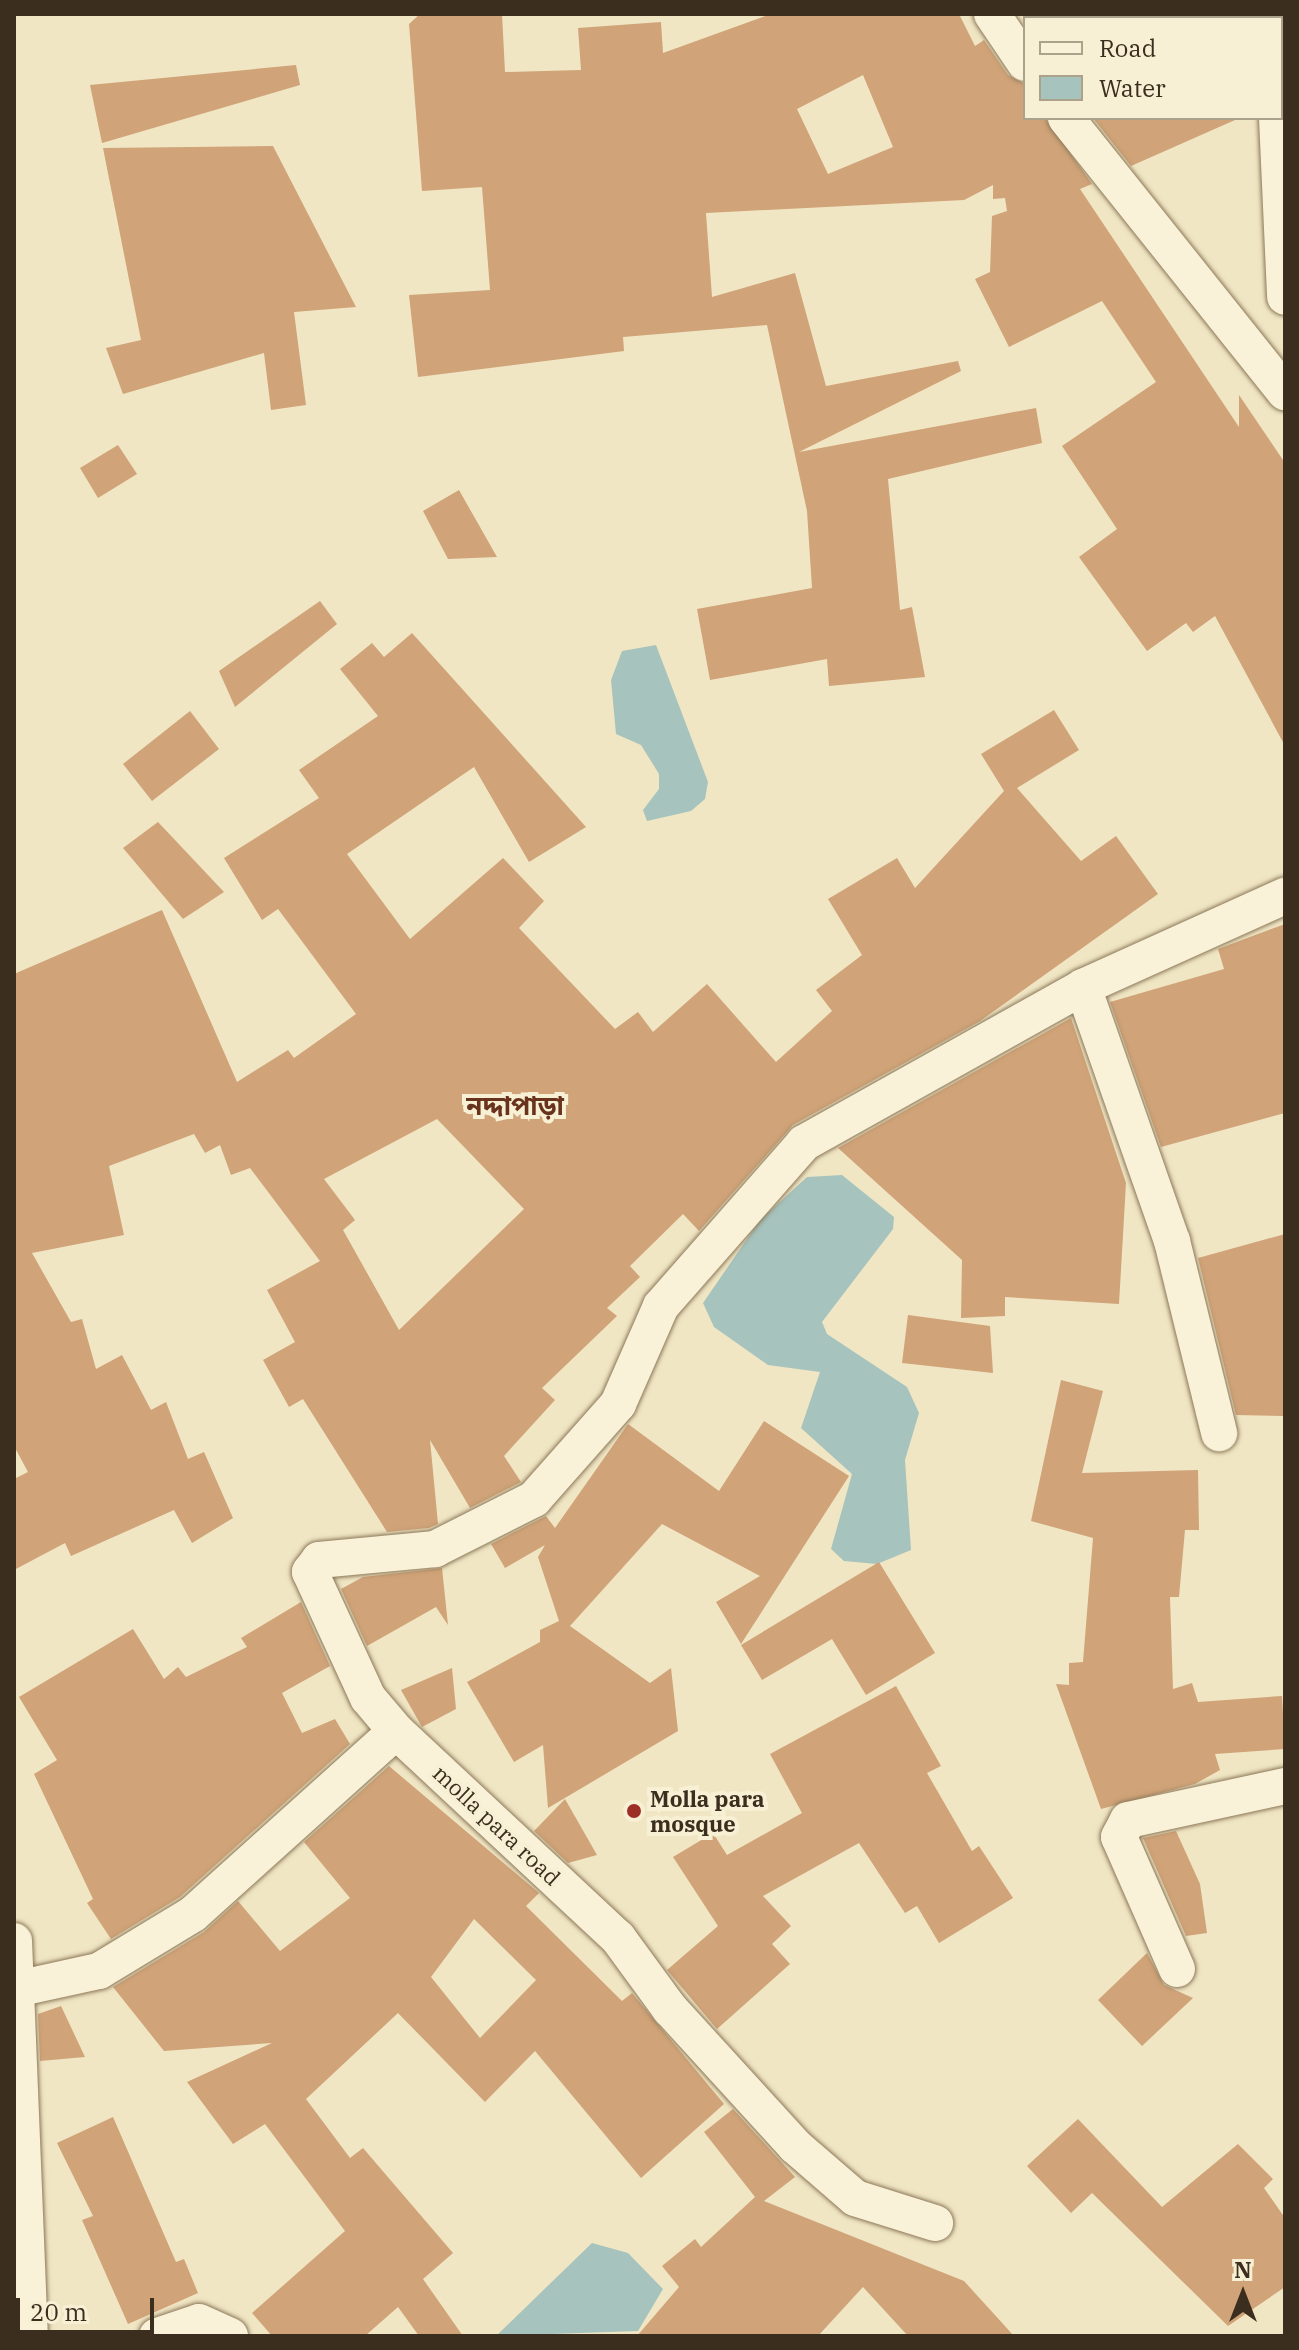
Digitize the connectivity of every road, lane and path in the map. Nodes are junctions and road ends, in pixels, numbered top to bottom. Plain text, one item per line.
1 (992, 14) edge
2 (1023, 60) edge
3 (1068, 120) edge
4 (1277, 120) edge
5 (1285, 297) edge
6 (1285, 392) edge
7 (1285, 896) edge
8 (1083, 987) junction
9 (1219, 1433) dead end
10 (396, 1731) junction
11 (1285, 1786) edge
12 (14, 1941) edge
13 (1177, 1969) dead end
14 (21, 1988) junction
15 (935, 2223) dead end
16 (30, 2336) edge
17 (157, 2336) edge
18 (230, 2336) edge

1 - 2 street
3 - 6 street
4 - 5 street
7 - 8 street
8 - 9 street
8 - 10 street, molla para road
10 - 14 street
10 - 15 street, molla para road
11 - 13 street
12 - 14 street
14 - 16 street
17 - 18 street

